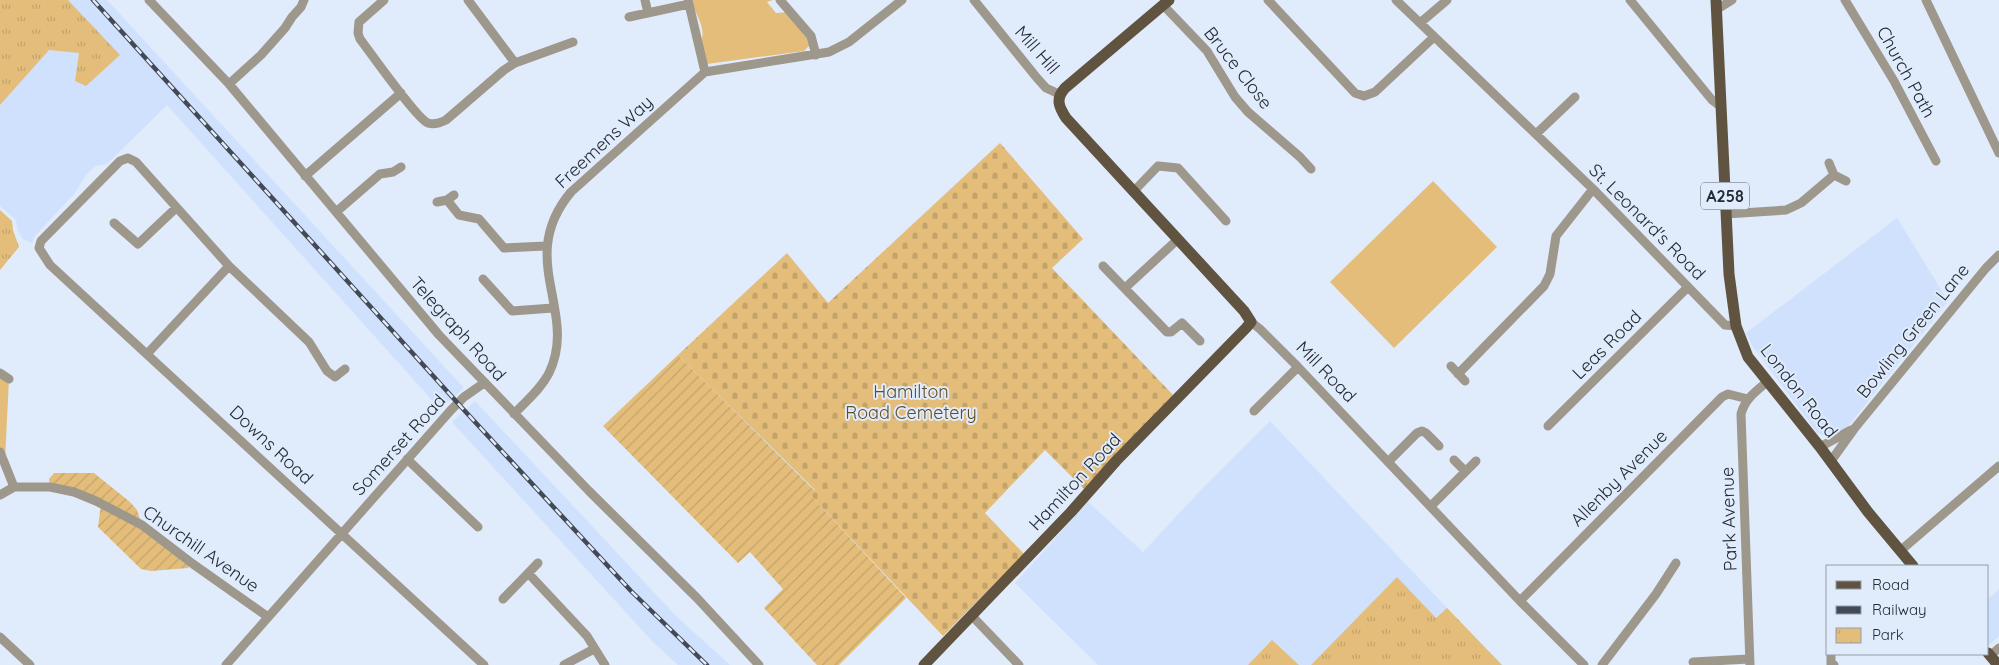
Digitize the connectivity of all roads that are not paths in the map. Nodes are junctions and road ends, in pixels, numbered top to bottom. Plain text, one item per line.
1 (149, 0) edge
2 (304, 0) edge
3 (384, 0) edge
4 (468, 0) edge
5 (646, 0) edge
6 (780, 0) edge
7 (902, 0) edge
8 (974, 0) edge
9 (1268, 0) edge
10 (1396, 0) edge
11 (1447, 0) edge
12 (1630, 0) edge
13 (1732, 0) edge
14 (1845, 0) edge
15 (1926, 0) edge
16 (688, 2) edge
17 (1166, 3) edge
18 (1716, 5) edge
19 (648, 13) junction
20 (629, 17) dead end
21 (1420, 23) junction
22 (1434, 37) junction
23 (573, 42) dead end
24 (816, 55) junction
25 (515, 63) junction
26 (704, 72) junction
27 (229, 84) junction
28 (401, 93) junction
29 (1059, 94) junction
30 (1575, 97) dead end
31 (1720, 106) junction
32 (1536, 134) junction
33 (1999, 153) edge
34 (1936, 161) dead end
35 (1829, 163) dead end
36 (401, 167) dead end
37 (1311, 169) dead end
38 (1834, 175) junction
39 (305, 176) junction
40 (1846, 181) dead end
41 (1593, 189) junction
42 (1133, 192) junction
43 (437, 202) dead end
44 (176, 208) junction
45 (336, 212) junction
46 (1726, 214) junction
47 (1226, 221) dead end
48 (114, 223) dead end
49 (1177, 240) junction
50 (546, 246) junction
51 (1999, 255) edge
52 (229, 266) junction
53 (1103, 266) dead end
54 (483, 279) dead end
55 (1688, 287) junction
56 (1125, 288) junction
57 (553, 308) junction
58 (1251, 322) junction
59 (1736, 326) junction
60 (1200, 341) dead end
61 (147, 354) junction
62 (1451, 366) dead end
63 (1298, 367) junction
64 (345, 369) dead end
65 (0, 373) edge
66 (1458, 374) junction
67 (9, 379) dead end
68 (1465, 381) dead end
69 (1767, 382) junction
70 (484, 383) junction
71 (1748, 399) junction
72 (1254, 411) dead end
73 (514, 414) junction
74 (1548, 426) dead end
75 (1854, 429) junction
76 (1439, 446) dead end
77 (1820, 446) junction
78 (0, 452) edge
79 (407, 459) junction
80 (1454, 460) dead end
81 (1476, 461) dead end
82 (1831, 461) junction
83 (1388, 462) junction
84 (1999, 466) edge
85 (1465, 471) junction
86 (14, 487) junction
87 (0, 495) edge
88 (1431, 506) junction
89 (478, 527) dead end
90 (343, 534) junction
91 (1900, 551) junction
92 (538, 563) dead end
93 (1676, 563) dead end
94 (1912, 565) edge
95 (528, 573) junction
96 (503, 600) dead end
97 (1520, 601) junction
98 (972, 616) junction
99 (268, 617) junction
100 (0, 637) edge
101 (594, 649) junction
102 (1992, 652) edge
103 (1693, 662) dead end
104 (1750, 662) edge
105 (30, 665) edge
106 (226, 665) edge
107 (484, 665) edge
108 (564, 665) edge
109 (605, 665) edge
110 (759, 665) edge
111 (924, 665) edge
112 (1019, 665) edge
113 (1584, 665) edge
114 (1602, 665) edge
115 (1998, 665) edge

1 - 27 street, Telegraph Road
2 - 27 street
3 - 28 street
4 - 25 street
5 - 19 street
6 - 24 street
7 - 24 street
8 - 29 street, Mill Hill
9 - 22 street
10 - 21 street, St. Leonard's Road
11 - 21 street
12 - 31 street
13 - 18 street
14 - 34 street, Church Path
15 - 33 street
16 - 19 street
16 - 26 street
17 - 29 main road
17 - 37 street, Bruce Close
18 - 31 main road, London Road / A258
19 - 20 street
21 - 22 street, St. Leonard's Road
22 - 32 street, St. Leonard's Road
23 - 25 street
24 - 26 street
25 - 28 street
26 - 50 street, Freemens Way
27 - 39 street, Telegraph Road
28 - 39 street
29 - 42 main road, Mill Road
30 - 32 street
31 - 46 main road, London Road / A258
32 - 41 street, St. Leonard's Road
35 - 38 street
36 - 45 street
38 - 40 street
38 - 46 street
39 - 45 street, Telegraph Road
41 - 55 street, St. Leonard's Road
41 - 66 street
42 - 47 street
42 - 49 main road, Mill Road
43 - 50 street
44 - 48 street
44 - 52 street
44 - 61 street, Downs Road
45 - 70 street, Telegraph Road
46 - 59 main road, London Road / A258
49 - 56 street
49 - 58 main road, Mill Road
50 - 57 street, Freemens Way
51 - 75 street, Bowling Green Lane
52 - 61 street
52 - 64 street
53 - 56 street
54 - 57 street
55 - 59 street, St. Leonard's Road
55 - 74 street, Leas Road
56 - 60 street
57 - 73 street, Freemens Way
58 - 63 street, Mill Road
58 - 98 main road, Hamilton Road
59 - 69 main road, London Road / A258
61 - 90 street, Downs Road
62 - 66 street
63 - 72 street
63 - 83 street, Mill Road
65 - 67 street
66 - 68 street
69 - 71 street
69 - 77 main road, London Road / A258
70 - 73 street, Telegraph Road
70 - 79 street, Somerset Road
71 - 97 street, Allenby Avenue
71 - 104 street, Park Avenue
73 - 110 street, Telegraph Road
75 - 77 street, Bowling Green Lane
75 - 82 street, Bowling Green Lane
76 - 83 street
77 - 82 main road, London Road / A258
78 - 86 street
79 - 89 street
79 - 90 street, Somerset Road
80 - 85 street
81 - 85 street
82 - 91 main road, London Road / A258
83 - 88 street, Mill Road
84 - 91 street
85 - 88 street
86 - 87 street, Churchill Avenue
86 - 99 street, Churchill Avenue
88 - 97 street, Mill Road
90 - 99 street, Somerset Road
90 - 107 street, Downs Road
91 - 94 main road, London Road / A258
92 - 95 street
93 - 114 street
95 - 96 street
95 - 101 street
97 - 113 street, Mill Road
98 - 111 main road, Hamilton Road
98 - 112 street
99 - 106 street, Somerset Road
100 - 105 street
101 - 108 street
101 - 109 street
102 - 115 main road
103 - 104 street

